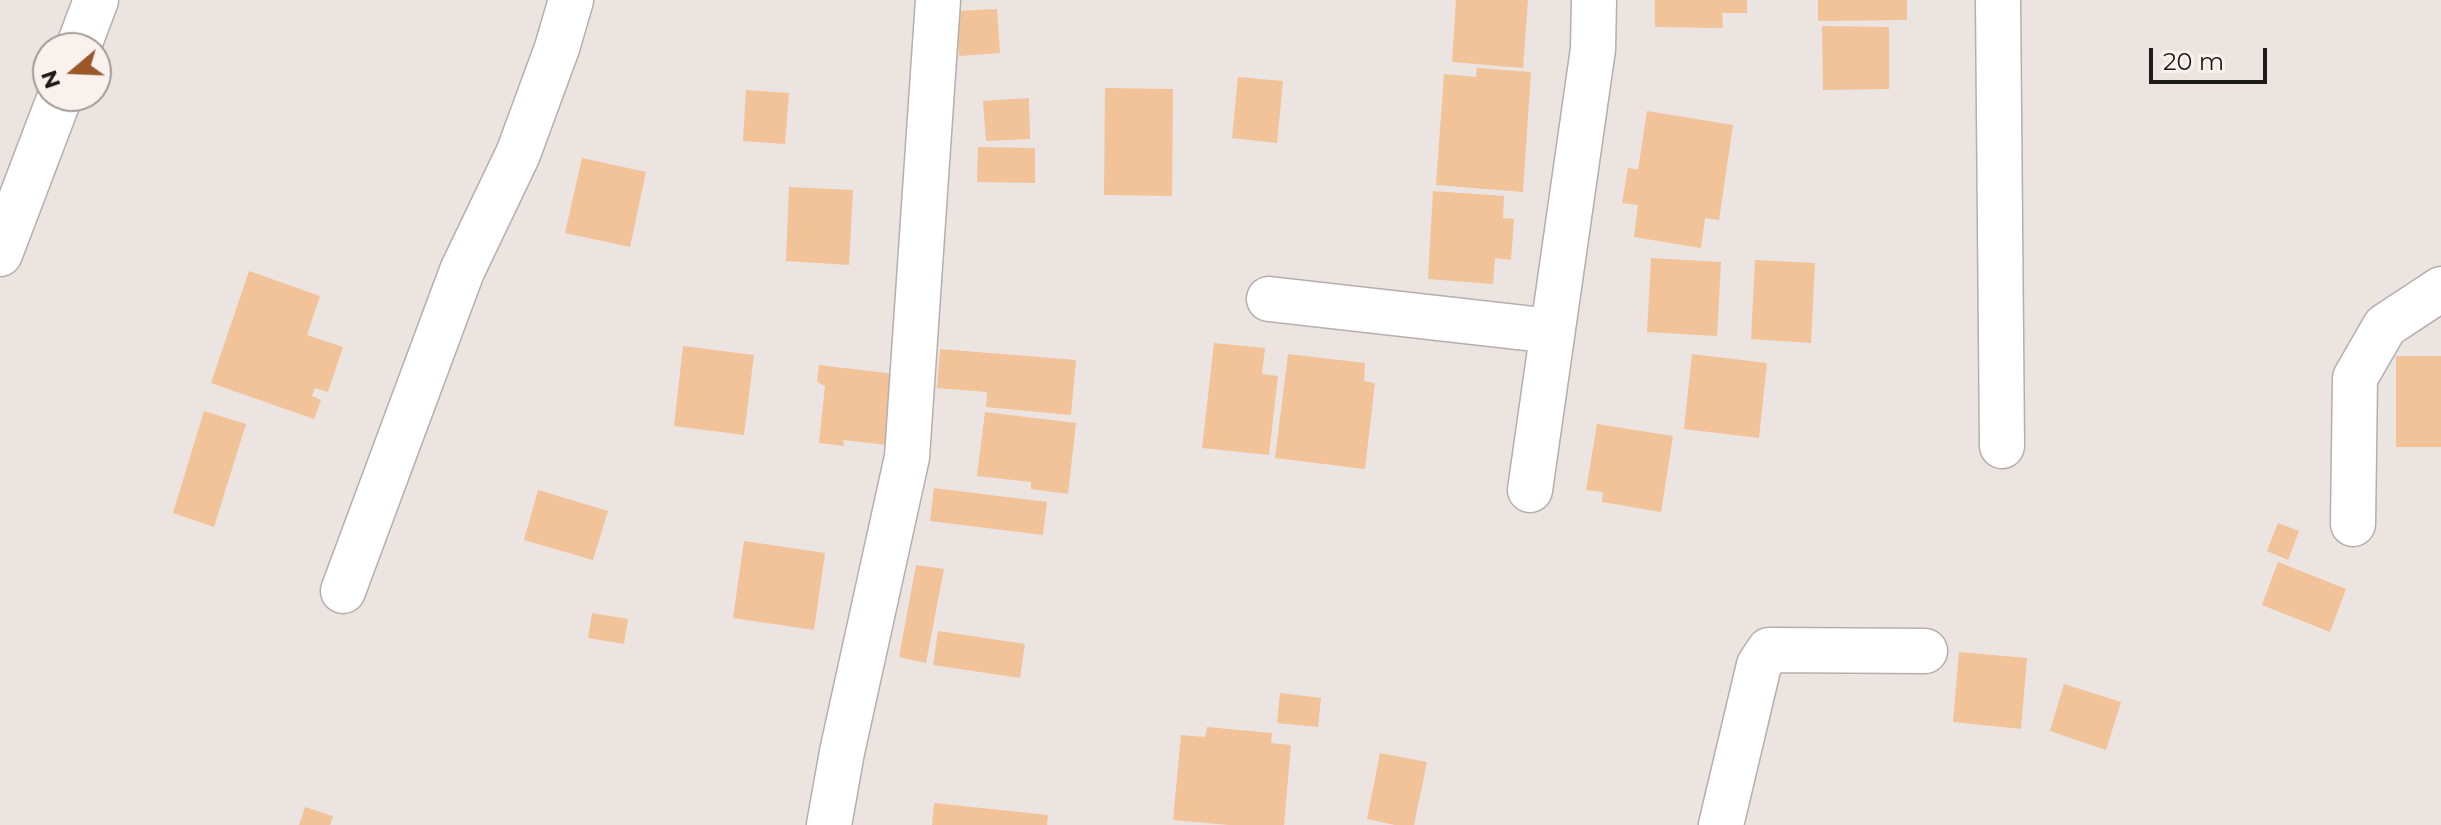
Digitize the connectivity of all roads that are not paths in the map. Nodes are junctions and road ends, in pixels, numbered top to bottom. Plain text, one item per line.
1 (96, 0) edge
2 (571, 0) edge
3 (938, 0) edge
4 (1594, 0) edge
5 (1998, 0) edge
6 (84, 32) edge
7 (54, 112) edge
8 (0, 254) edge
9 (2441, 289) edge
10 (1269, 299) dead end
11 (1552, 331) junction
12 (2002, 446) dead end
13 (1530, 490) dead end
14 (2353, 524) dead end
15 (343, 591) dead end
16 (1925, 651) dead end
17 (829, 825) edge
18 (1721, 825) edge

1 - 6 street
2 - 15 street
3 - 17 street
4 - 11 street
5 - 12 street
7 - 8 street
9 - 14 street
10 - 11 street
11 - 13 street
16 - 18 street

